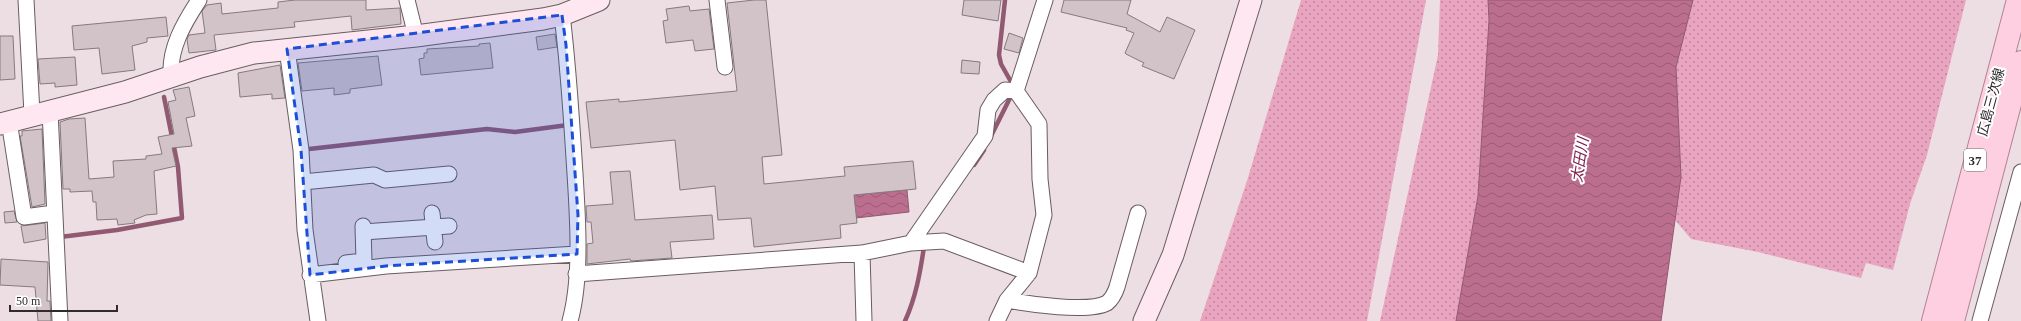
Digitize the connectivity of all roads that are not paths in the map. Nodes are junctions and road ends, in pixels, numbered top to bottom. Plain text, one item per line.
1 (26, 0) edge
2 (199, 0) edge
3 (407, 0) edge
4 (598, 0) edge
5 (717, 0) edge
6 (1046, 0) edge
7 (1251, 0) edge
8 (2018, 0) edge
9 (562, 15) junction
10 (416, 36) junction
11 (287, 49) junction
12 (2021, 62) edge
13 (726, 67) dead end
14 (171, 77) junction
15 (1016, 91) junction
16 (41, 112) junction
17 (4, 122) edge
18 (2021, 172) edge
19 (449, 174) dead end
20 (304, 182) junction
21 (54, 213) junction
22 (1138, 213) dead end
23 (449, 226) dead end
24 (911, 243) junction
25 (862, 253) junction
26 (577, 254) junction
27 (309, 270) junction
28 (1029, 273) junction
29 (576, 274) junction
30 (1008, 300) junction
31 (60, 321) edge
32 (318, 321) edge
33 (570, 321) edge
34 (864, 321) edge
35 (997, 321) edge
36 (1144, 321) edge
37 (1933, 321) edge
38 (1953, 321) edge
39 (1980, 321) edge

1 - 16 street
2 - 14 street
3 - 10 street
4 - 9 street
5 - 13 street
6 - 15 street
7 - 36 street
8 - 37 main road, 広島三次線 / 37
9 - 10 street
9 - 26 street
10 - 11 street
11 - 14 street
11 - 20 street
12 - 38 main road, 広島三次線 / 37
14 - 16 street
15 - 24 street
15 - 28 street
16 - 17 street
16 - 21 street
17 - 21 street
18 - 39 street
19 - 20 street
20 - 27 street
21 - 31 street
22 - 30 street
23 - 27 street
24 - 25 street
24 - 28 street
25 - 29 street
25 - 34 street
26 - 27 street
26 - 29 street
27 - 32 street
28 - 30 street
29 - 33 street
30 - 35 street

